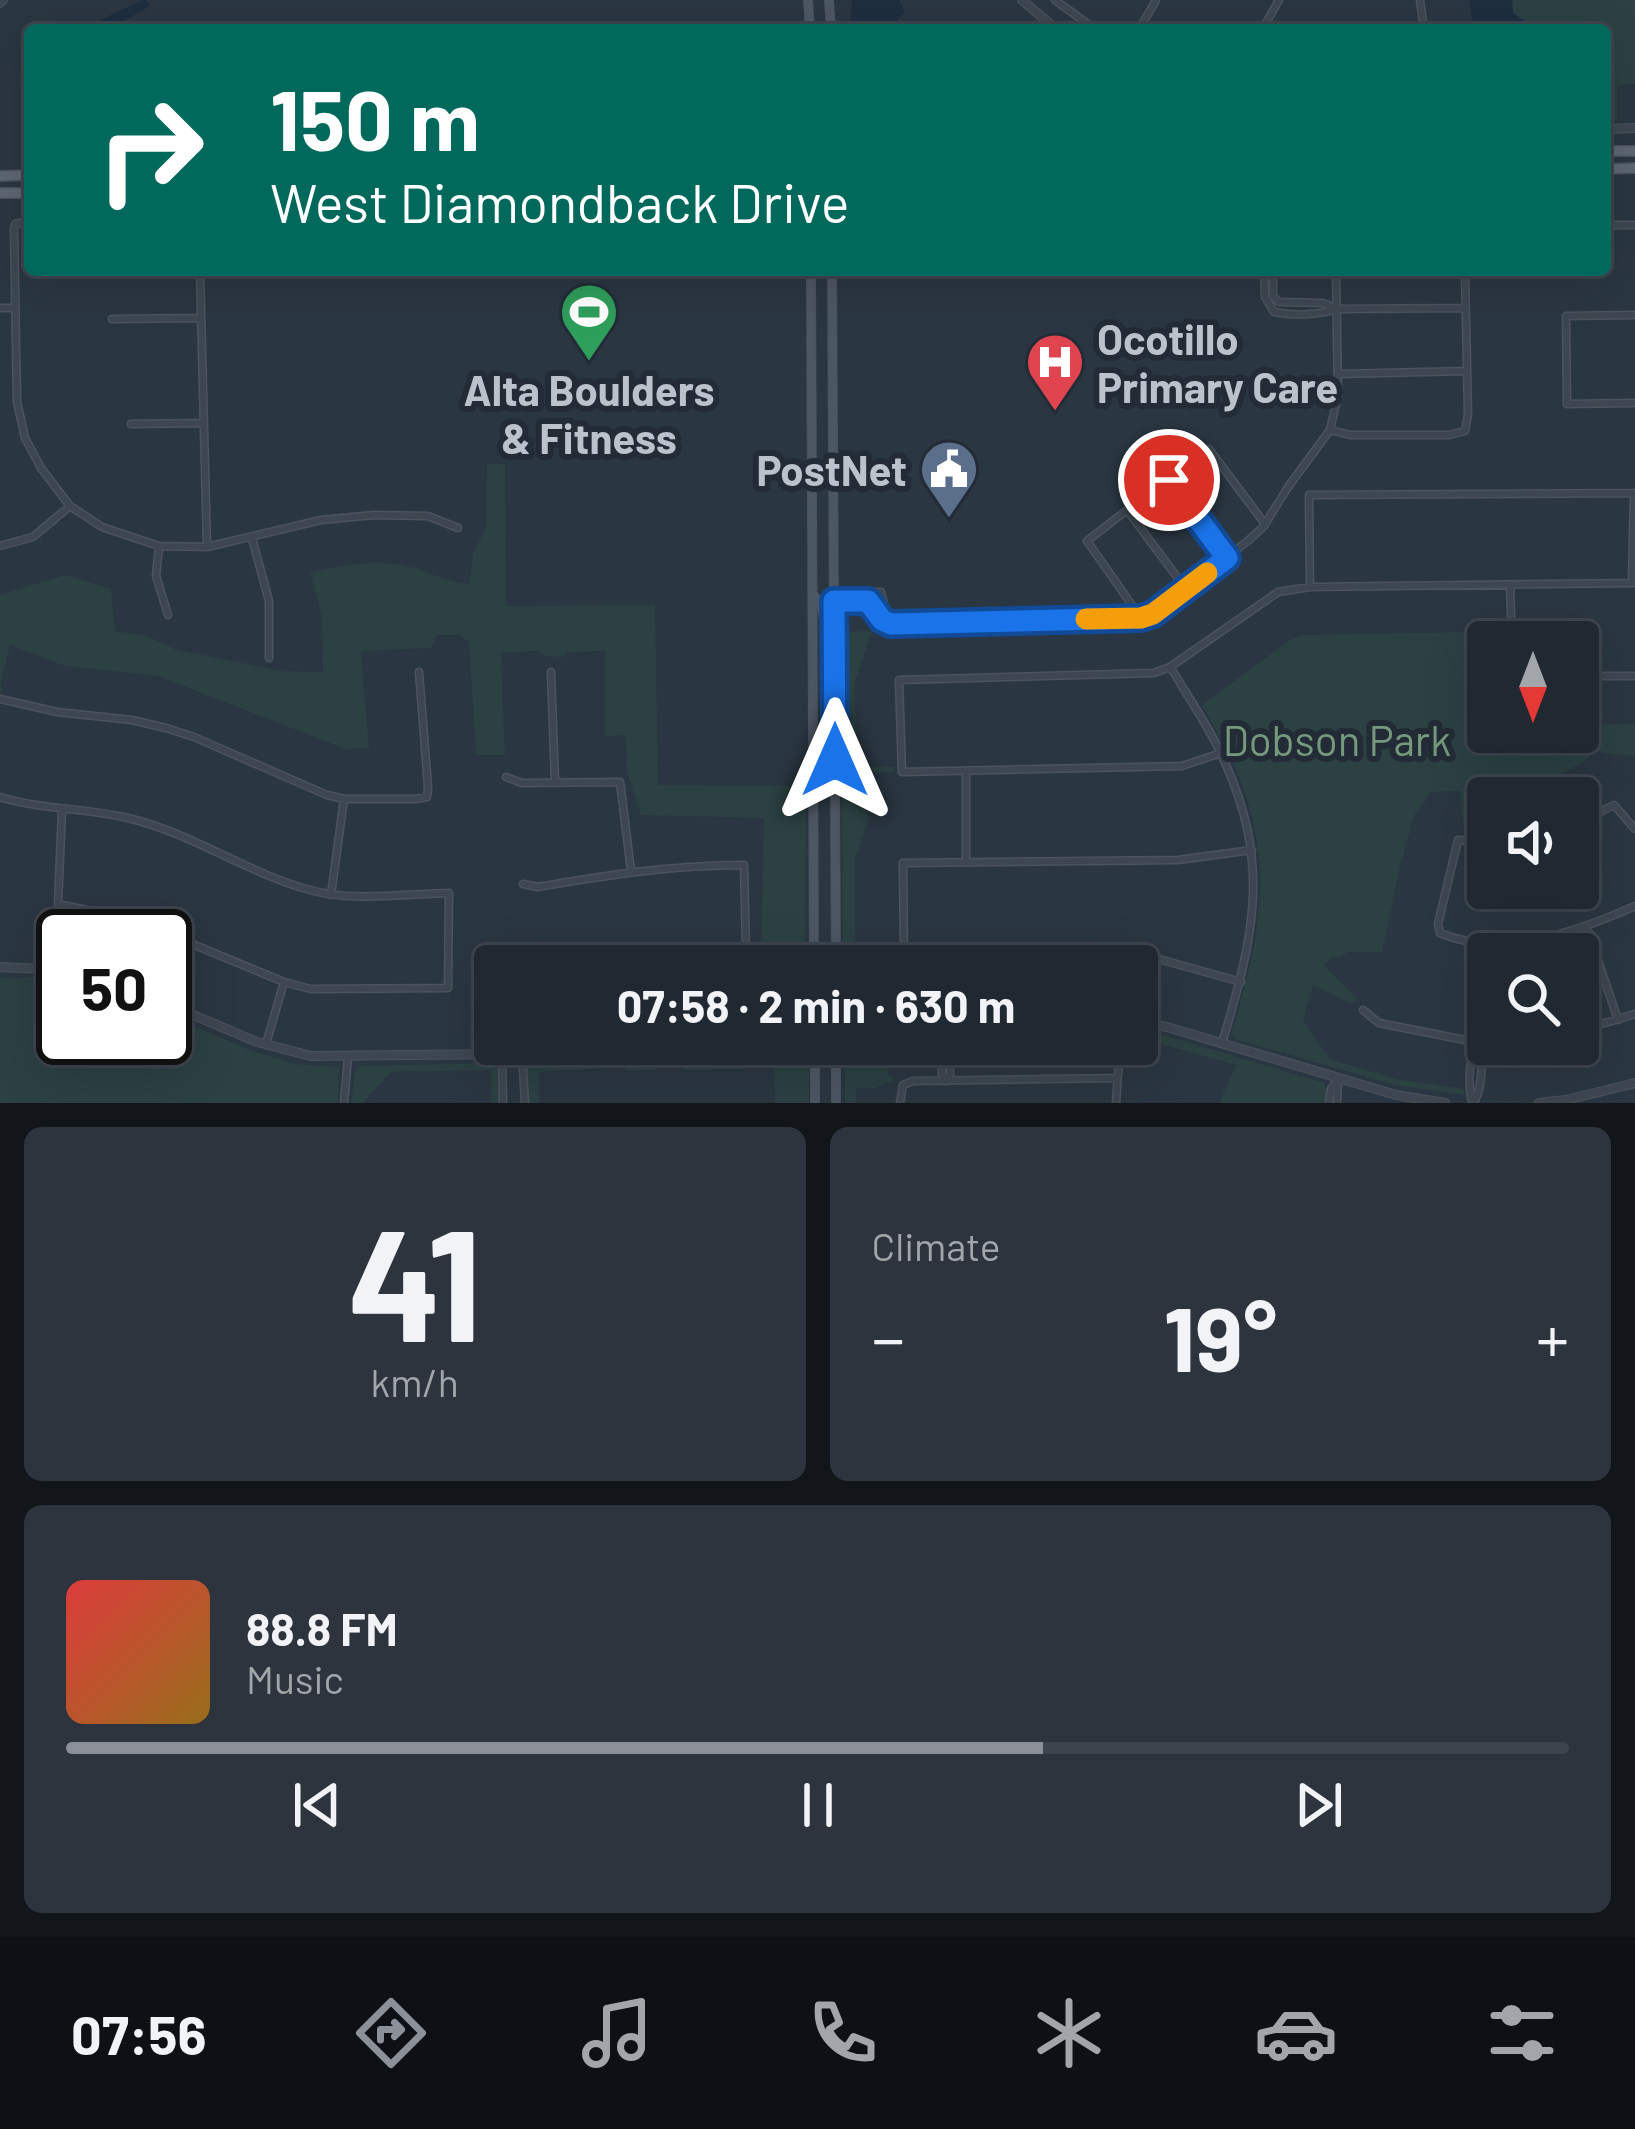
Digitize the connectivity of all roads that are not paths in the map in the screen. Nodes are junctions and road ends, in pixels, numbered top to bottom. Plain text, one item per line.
1 (1022, 0) edge
2 (1055, 0) edge
3 (1050, 24) edge
4 (1088, 24) edge
5 (24, 222) edge
6 (200, 276) edge
7 (811, 276) edge
8 (832, 276) edge
9 (1264, 276) edge
10 (1273, 276) edge
11 (1336, 276) edge
12 (1466, 276) edge
13 (0, 308) edge
14 (14, 308) junction
15 (1466, 308) junction
16 (1336, 309) junction
17 (1635, 315) edge
18 (201, 318) junction
19 (112, 319) dead end
20 (1467, 371) junction
21 (1338, 374) junction
22 (1635, 403) edge
23 (202, 423) junction
24 (131, 424) dead end
25 (1330, 430) junction
26 (1635, 493) edge
27 (70, 506) junction
28 (1265, 524) junction
29 (458, 528) dead end
30 (252, 538) junction
31 (0, 546) edge
32 (159, 546) junction
33 (207, 547) junction
34 (1227, 558) junction
35 (1634, 583) edge
36 (1510, 585) junction
37 (1310, 587) junction
38 (1186, 589) junction
39 (812, 593) junction
40 (834, 597) junction
41 (167, 615) dead end
42 (1141, 618) junction
43 (1511, 621) edge
44 (900, 622) junction
45 (268, 658) dead end
46 (1170, 667) junction
47 (418, 672) dead end
48 (551, 672) dead end
49 (1599, 676) edge
50 (1635, 676) edge
51 (835, 678) junction
52 (0, 699) edge
53 (1222, 753) junction
54 (966, 771) junction
55 (506, 777) dead end
56 (555, 783) junction
57 (0, 797) edge
58 (344, 799) junction
59 (62, 810) junction
60 (1599, 812) edge
61 (1635, 829) edge
62 (1467, 841) edge
63 (1252, 850) junction
64 (966, 862) junction
65 (631, 871) junction
66 (523, 884) dead end
67 (331, 895) junction
68 (1635, 906) edge
69 (1587, 928) junction
70 (746, 945) edge
71 (814, 945) edge
72 (836, 945) edge
73 (904, 945) edge
74 (1158, 959) edge
75 (0, 967) edge
76 (36, 969) edge
77 (284, 982) junction
78 (1240, 982) junction
79 (1364, 1010) dead end
80 (192, 1014) edge
81 (1635, 1014) edge
82 (1618, 1020) junction
83 (1599, 1025) edge
84 (1158, 1026) edge
85 (1467, 1038) edge
86 (1222, 1043) junction
87 (266, 1044) junction
88 (474, 1055) edge
89 (348, 1057) junction
90 (502, 1065) edge
91 (523, 1065) edge
92 (815, 1065) edge
93 (836, 1065) edge
94 (943, 1065) edge
95 (1118, 1065) edge
96 (1472, 1065) edge
97 (1116, 1078) junction
98 (1338, 1078) junction
99 (946, 1081) junction
100 (1635, 1083) edge
101 (1556, 1102) edge
102 (344, 1103) edge
103 (503, 1103) edge
104 (525, 1103) edge
105 (815, 1103) edge
106 (836, 1103) edge
107 (900, 1103) edge
108 (1116, 1103) edge
109 (1333, 1103) edge
110 (1445, 1103) edge
111 (1473, 1103) edge
112 (1539, 1103) edge

1 - 3 street
2 - 4 street
5 - 14 street
6 - 18 street
7 - 39 main road
8 - 40 main road
9 - 16 street
10 - 16 street
11 - 16 street
12 - 15 street
13 - 14 street
14 - 27 street
15 - 16 street
15 - 20 street
16 - 21 street
17 - 22 street
18 - 19 street
18 - 23 street
20 - 21 street
20 - 25 street
21 - 25 street
23 - 24 street
23 - 33 street
25 - 28 street
26 - 35 street
26 - 37 street
27 - 31 street
27 - 32 street
28 - 34 street
28 - 34 street
29 - 30 street
30 - 33 street
30 - 45 street
32 - 33 street
32 - 41 street
34 - 38 street
35 - 36 street
36 - 37 street
36 - 43 street
37 - 46 street
38 - 42 street
38 - 42 street
39 - 51 main road
39 - 71 main road
40 - 44 street
40 - 44 street
40 - 51 main road
42 - 44 street
46 - 53 street
46 - 54 street
47 - 58 street
48 - 56 street
49 - 50 street
51 - 72 main road
52 - 58 street
53 - 54 street
53 - 63 street
54 - 64 street
55 - 56 street
56 - 65 street
57 - 59 street
58 - 67 street
59 - 67 street
59 - 77 street
60 - 61 street
62 - 69 street
63 - 64 street
63 - 78 street
64 - 73 street
65 - 66 street
65 - 70 street
67 - 77 street
68 - 69 street
69 - 82 street
74 - 78 street
75 - 76 street
77 - 87 street
78 - 86 street
79 - 85 street
80 - 87 street
81 - 82 street
82 - 83 street
84 - 86 street
86 - 98 street
87 - 89 street
88 - 89 street
89 - 102 street
90 - 103 street
91 - 104 street
92 - 105 main road
93 - 106 main road
94 - 99 street
95 - 97 street
96 - 111 street
97 - 99 street
97 - 108 street
98 - 109 street
98 - 110 street
99 - 107 street
100 - 101 street
101 - 112 street

